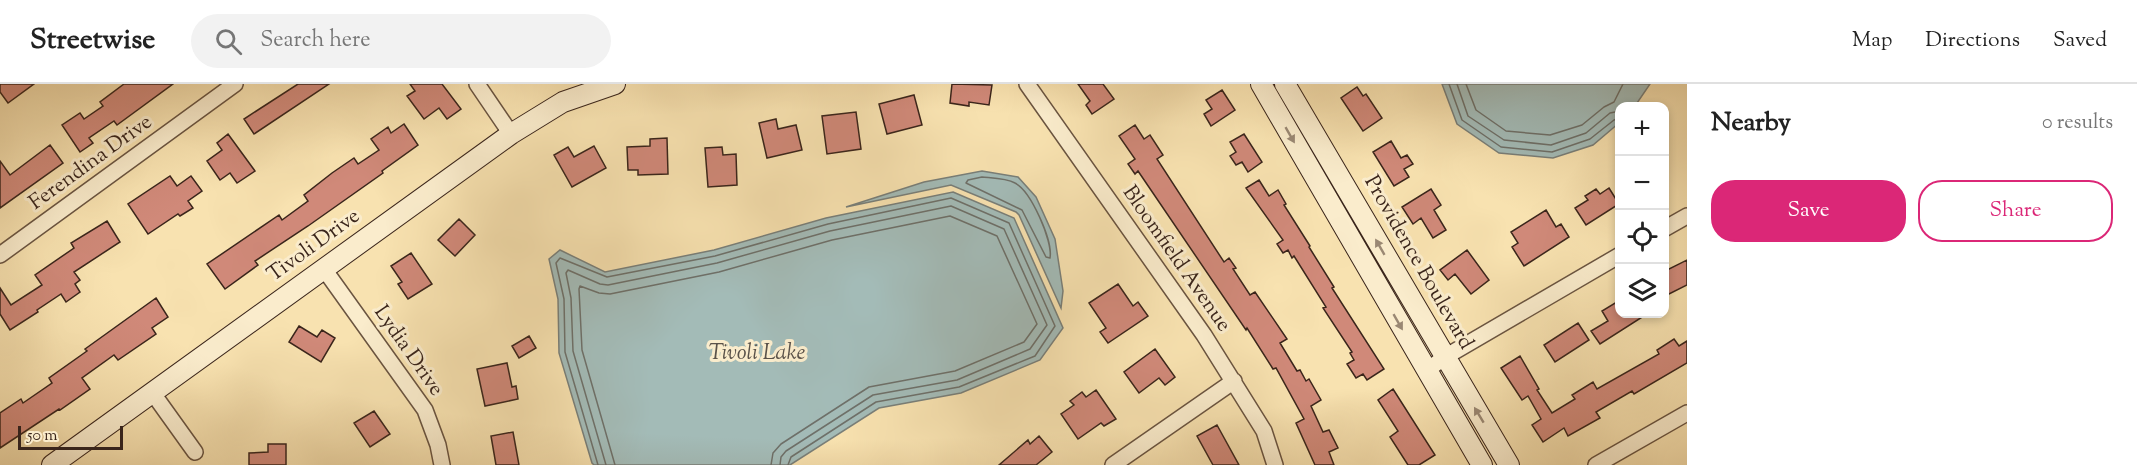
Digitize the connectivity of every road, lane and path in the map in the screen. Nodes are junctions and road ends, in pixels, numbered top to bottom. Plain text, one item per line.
1 (235, 84) edge
2 (477, 84) edge
3 (615, 84) edge
4 (1028, 84) edge
5 (1261, 84) edge
6 (1285, 84) edge
7 (511, 134) junction
8 (1687, 216) edge
9 (1669, 227) edge
10 (0, 255) edge
11 (1615, 258) edge
12 (324, 269) junction
13 (1445, 357) junction
14 (1426, 370) junction
15 (1234, 381) junction
16 (152, 392) junction
17 (1687, 413) edge
18 (195, 452) dead end
19 (52, 465) edge
20 (442, 465) edge
21 (1113, 465) edge
22 (1275, 465) edge
23 (1482, 465) edge
24 (1509, 465) edge
25 (1596, 465) edge

1 - 10 street, Ferendina Drive
2 - 7 street
3 - 7 main road, Tivoli Drive
4 - 15 street, Bloomfield Avenue
5 -> 14 main road
13 -> 6 main road, Providence Boulevard
7 - 12 main road, Tivoli Drive
8 - 9 street
11 - 13 street
12 - 16 main road, Tivoli Drive
12 - 20 street, Lydia Drive
13 - 14 street
24 -> 13 main road, Providence Boulevard
14 - 23 main road
15 - 21 street
15 - 22 street, Bloomfield Avenue
16 - 18 street
16 - 19 main road, Tivoli Drive
17 - 25 street

